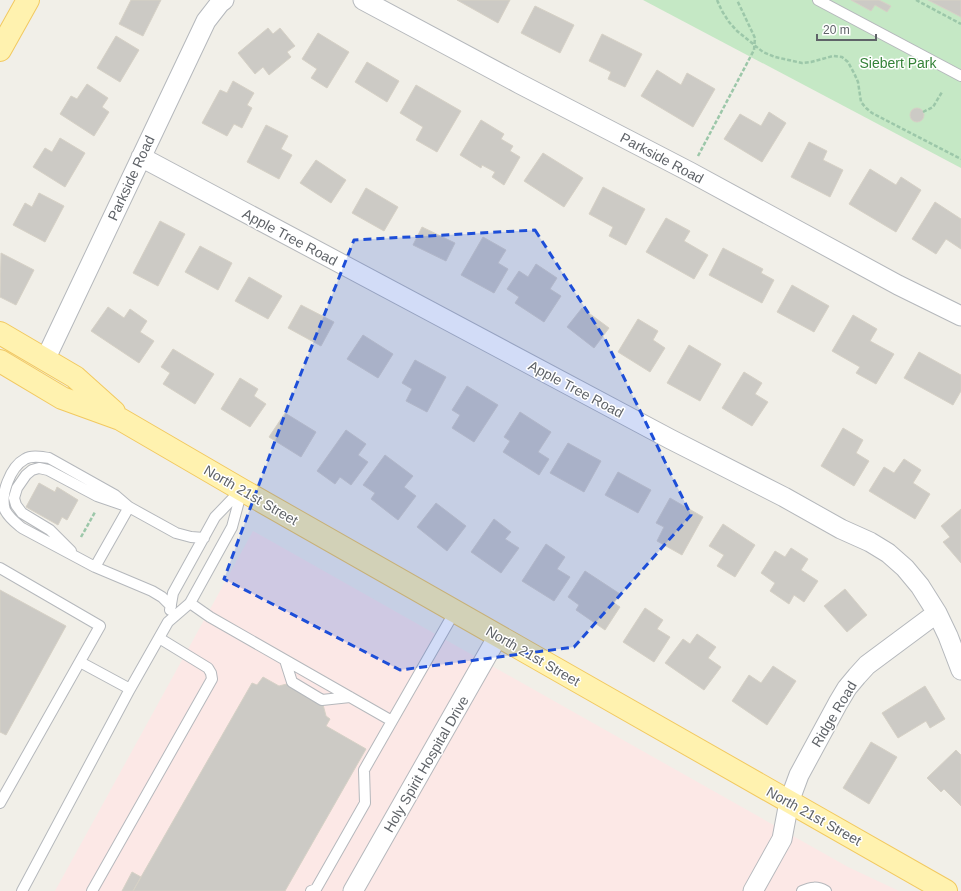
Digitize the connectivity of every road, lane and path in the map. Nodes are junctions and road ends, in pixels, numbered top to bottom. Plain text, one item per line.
1 (28, 0) edge
2 (224, 0) edge
3 (363, 0) edge
4 (717, 0) edge
5 (737, 0) edge
6 (818, 0) edge
7 (916, 0) edge
8 (961, 24) edge
9 (754, 46) junction
10 (0, 50) edge
11 (961, 76) edge
12 (942, 92) dead end
13 (923, 112) dead end
14 (141, 157) junction
15 (961, 159) edge
16 (690, 172) junction
17 (961, 316) edge
18 (0, 333) edge
19 (45, 360) junction
20 (0, 361) edge
21 (120, 419) junction
22 (242, 490) junction
23 (129, 507) junction
24 (204, 538) junction
25 (95, 567) junction
26 (0, 568) edge
27 (190, 603) junction
28 (171, 606) junction
29 (455, 611) junction
30 (937, 613) junction
31 (168, 622) junction
32 (498, 636) junction
33 (158, 638) junction
34 (285, 660) junction
35 (80, 662) junction
36 (961, 670) edge
37 (130, 689) junction
38 (350, 697) junction
39 (392, 721) junction
40 (1, 801) edge
41 (789, 802) junction
42 (22, 891) edge
43 (92, 891) edge
44 (311, 891) edge
45 (354, 891) edge
46 (753, 891) edge
47 (802, 891) edge
48 (826, 891) edge
49 (946, 891) edge

1 - 10 main road
2 - 14 street, Parkside Road
3 - 16 street, Parkside Road
4 - 9 path
5 - 9 path
6 - 11 lane
7 - 8 path
9 - 15 path
9 - 16 path
12 - 13 path
14 - 19 street, Parkside Road
14 - 30 street, Apple Tree Road
16 - 17 street, Parkside Road
18 - 19 main road, North 21st Street
19 - 21 main road, North 21st Street
20 - 21 main road, North 21st Street
21 - 22 main road, North 21st Street
22 - 24 lane
22 - 27 lane
22 - 29 main road, North 21st Street
23 - 24 lane
23 - 25 lane
23 - 25 lane
24 - 28 lane
25 - 28 lane
26 - 35 lane
27 - 31 lane
27 - 34 lane
28 - 31 lane
29 - 32 main road, North 21st Street
29 - 39 lane
30 - 36 street, Apple Tree Road
30 - 41 street, Ridge Road
31 - 33 lane
32 - 41 main road, North 21st Street
32 - 45 street, Holy Spirit Hospital Drive
33 - 37 lane
33 - 43 lane
34 - 38 lane
34 - 38 lane
35 - 37 lane
35 - 40 lane
37 - 42 lane
38 - 39 lane
39 - 44 lane
41 - 46 street
41 - 49 main road, North 21st Street
47 - 48 lane

